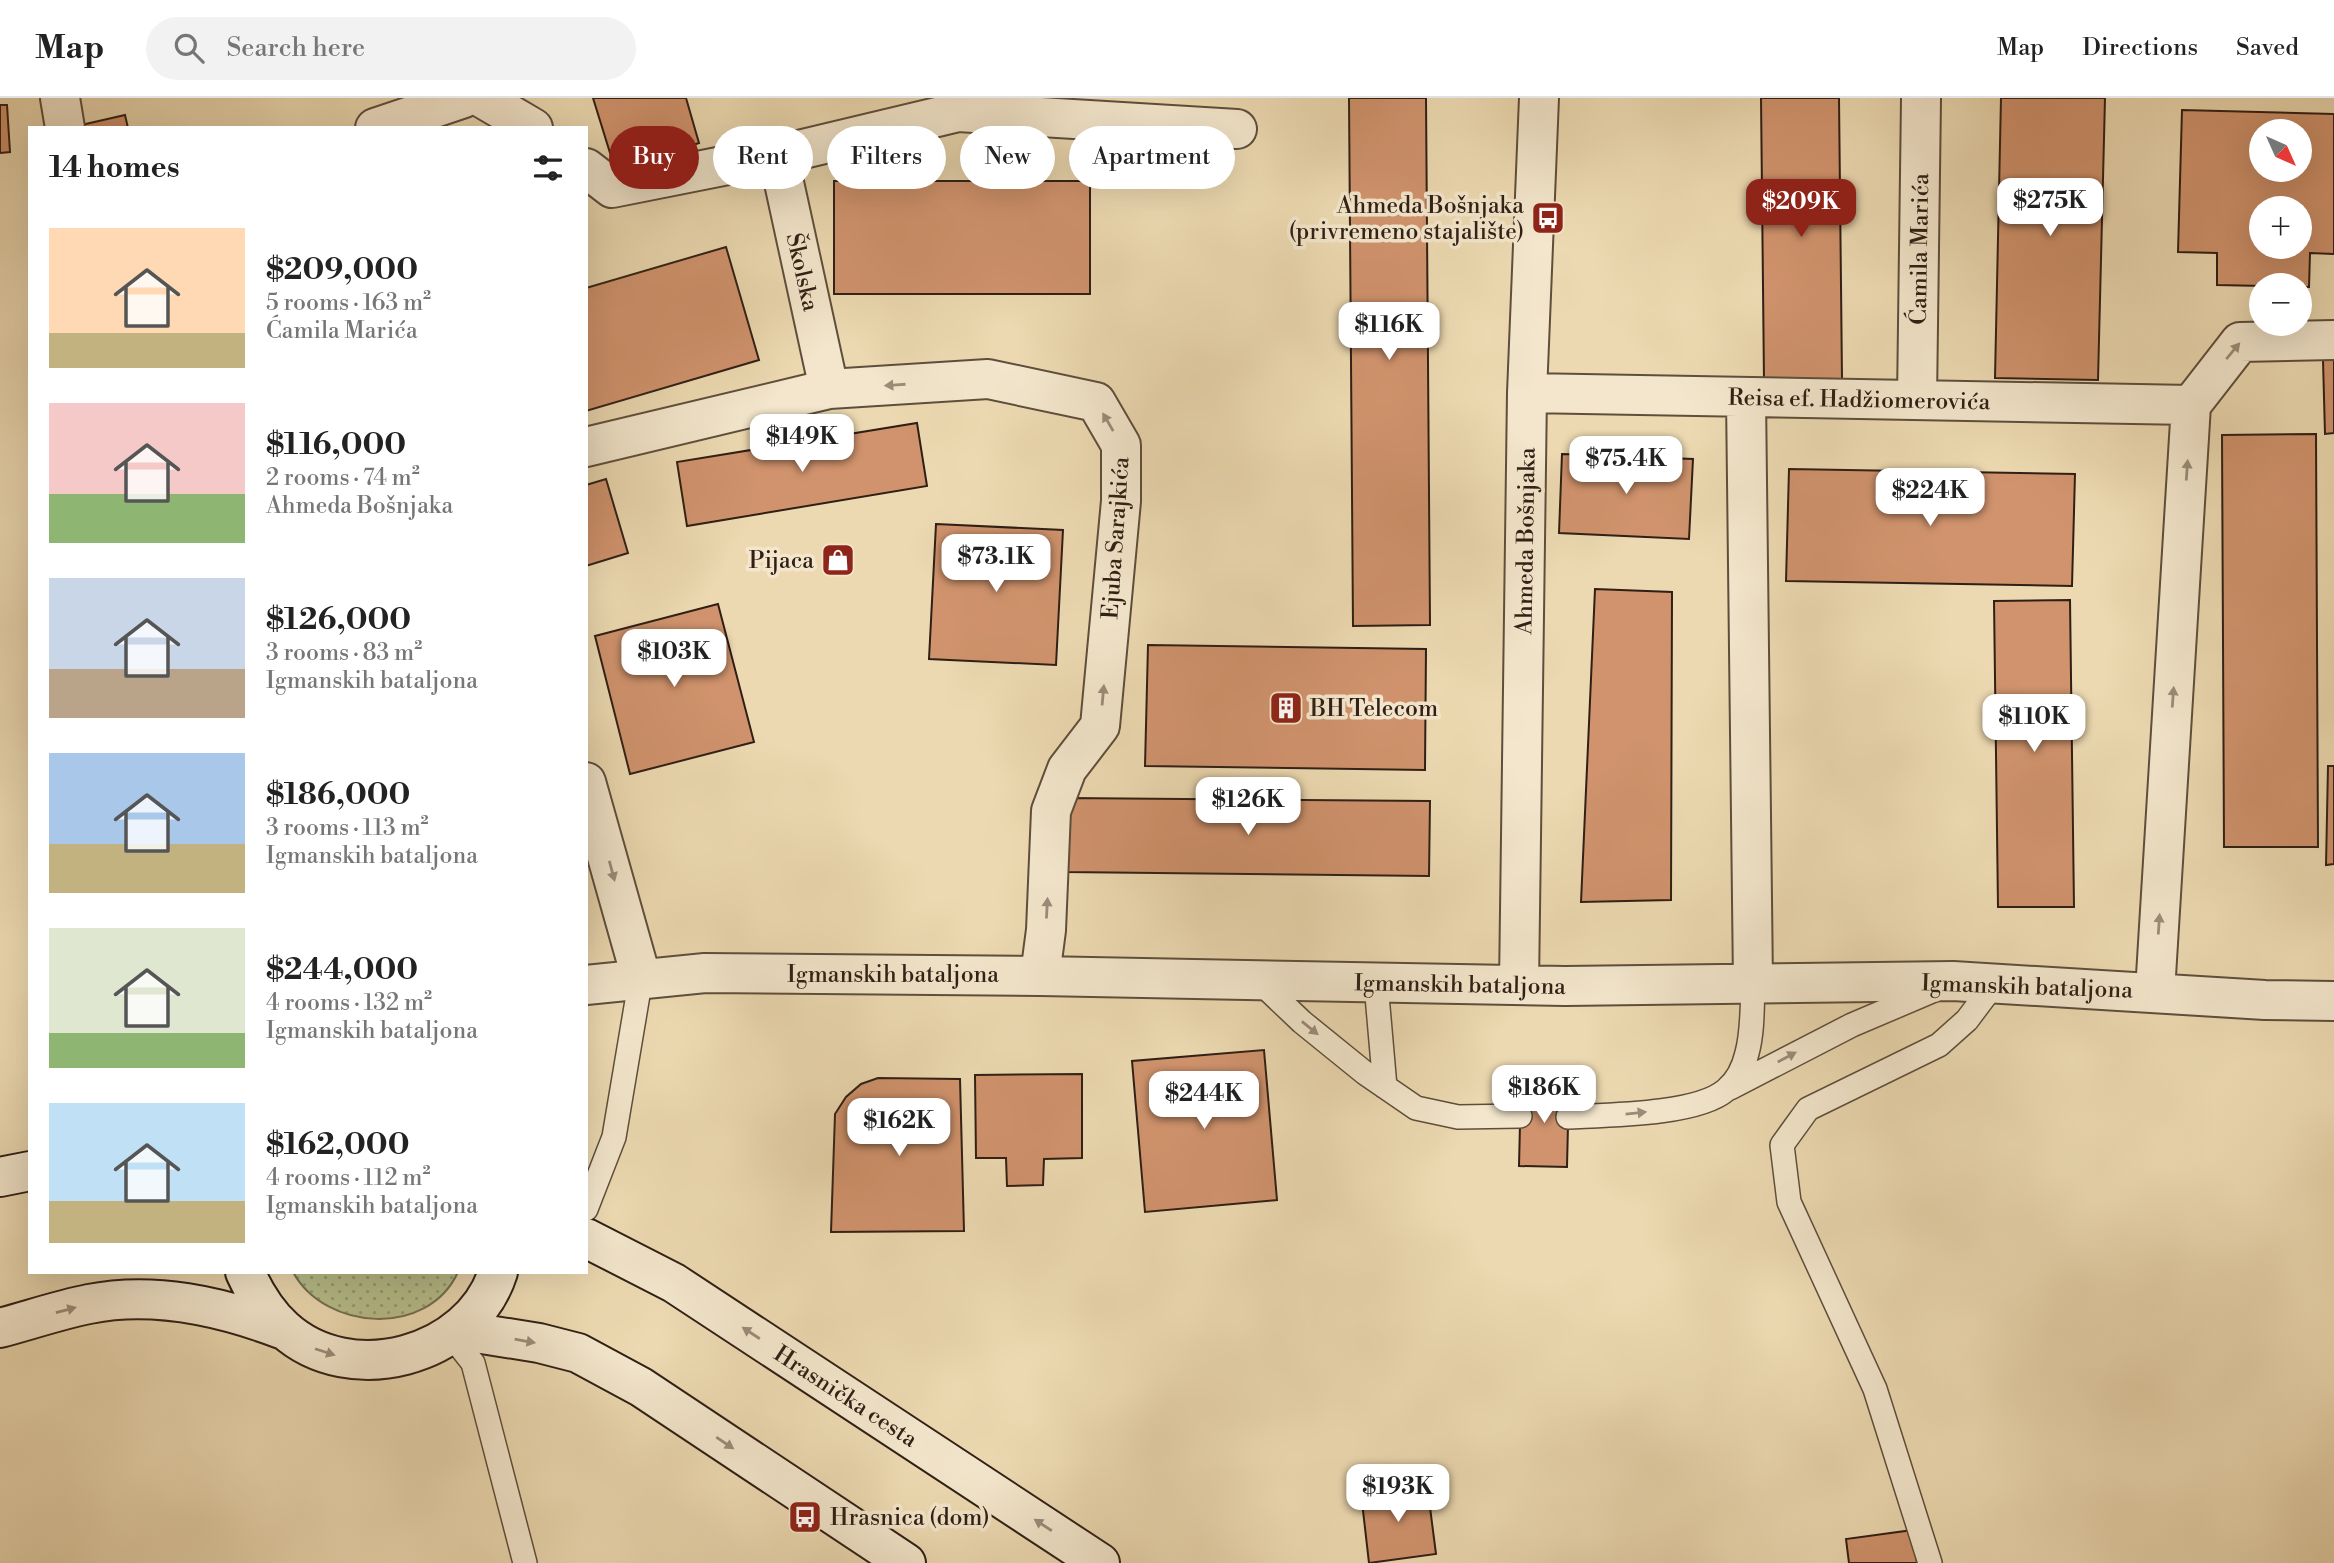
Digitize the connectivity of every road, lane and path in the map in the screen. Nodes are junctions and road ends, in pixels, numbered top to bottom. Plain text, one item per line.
1 (60, 98) edge
2 (464, 98) edge
3 (482, 98) edge
4 (1539, 98) edge
5 (1921, 98) edge
6 (958, 105) edge
7 (65, 126) edge
8 (381, 126) edge
9 (530, 126) edge
10 (1237, 129) dead end
11 (813, 145) edge
12 (713, 168) edge
13 (588, 170) edge
14 (786, 189) edge
15 (2334, 340) edge
16 (830, 389) junction
17 (1528, 393) junction
18 (1746, 397) junction
19 (1917, 400) junction
20 (2191, 405) junction
21 (588, 447) edge
22 (588, 789) edge
23 (1040, 975) junction
24 (641, 977) junction
25 (1953, 981) junction
26 (1261, 982) junction
27 (1753, 983) junction
28 (1376, 984) junction
29 (1994, 984) junction
30 (588, 985) edge
31 (1519, 985) junction
32 (2155, 992) junction
33 (2334, 1001) edge
34 (1385, 1087) junction
35 (1727, 1090) junction
36 (1521, 1116) dead end
37 (1568, 1117) dead end
38 (28, 1171) edge
39 (0, 1177) edge
40 (588, 1204) edge
41 (588, 1239) edge
42 (246, 1274) edge
43 (497, 1274) edge
44 (0, 1328) edge
45 (285, 1331) junction
46 (454, 1332) junction
47 (525, 1563) edge
48 (906, 1563) edge
49 (1100, 1563) edge
50 (1930, 1563) edge

1 - 7 street
2 - 8 street
3 - 9 street
4 - 17 street, Ahmeda Bošnjaka
5 - 19 street, Ćamila Marića
6 - 10 street
6 - 11 street
12 - 13 street
14 - 16 street, Školska
20 -> 15 street
16 - 21 street, Ejuba Sarajkića
23 -> 16 street, Ejuba Sarajkića
17 - 18 street, Reisa ef. Hadžiomerovića
17 - 31 street, Ahmeda Bošnjaka
18 - 19 street, Reisa ef. Hadžiomerovića
18 - 27 street
19 - 20 street, Reisa ef. Hadžiomerovića
32 -> 20 street
22 -> 24 street
23 - 24 street, Igmanskih bataljona
23 - 26 street, Igmanskih bataljona
24 - 30 street, Igmanskih bataljona
24 - 40 lane
25 - 27 street, Igmanskih bataljona
25 - 29 street, Igmanskih bataljona
35 -> 25 lane
26 - 28 street, Igmanskih bataljona
26 -> 34 lane
27 - 31 street, Igmanskih bataljona
27 - 35 lane
28 - 31 street, Igmanskih bataljona
28 - 34 lane
29 - 32 street, Igmanskih bataljona
29 - 50 lane
32 - 33 street, Igmanskih bataljona
34 - 36 lane
37 -> 35 lane
38 - 39 street
49 -> 41 street, Hrasnička cesta
42 - 45 street
43 - 46 street
44 -> 45 street
45 -> 46 street
46 - 47 lane
46 -> 48 street

